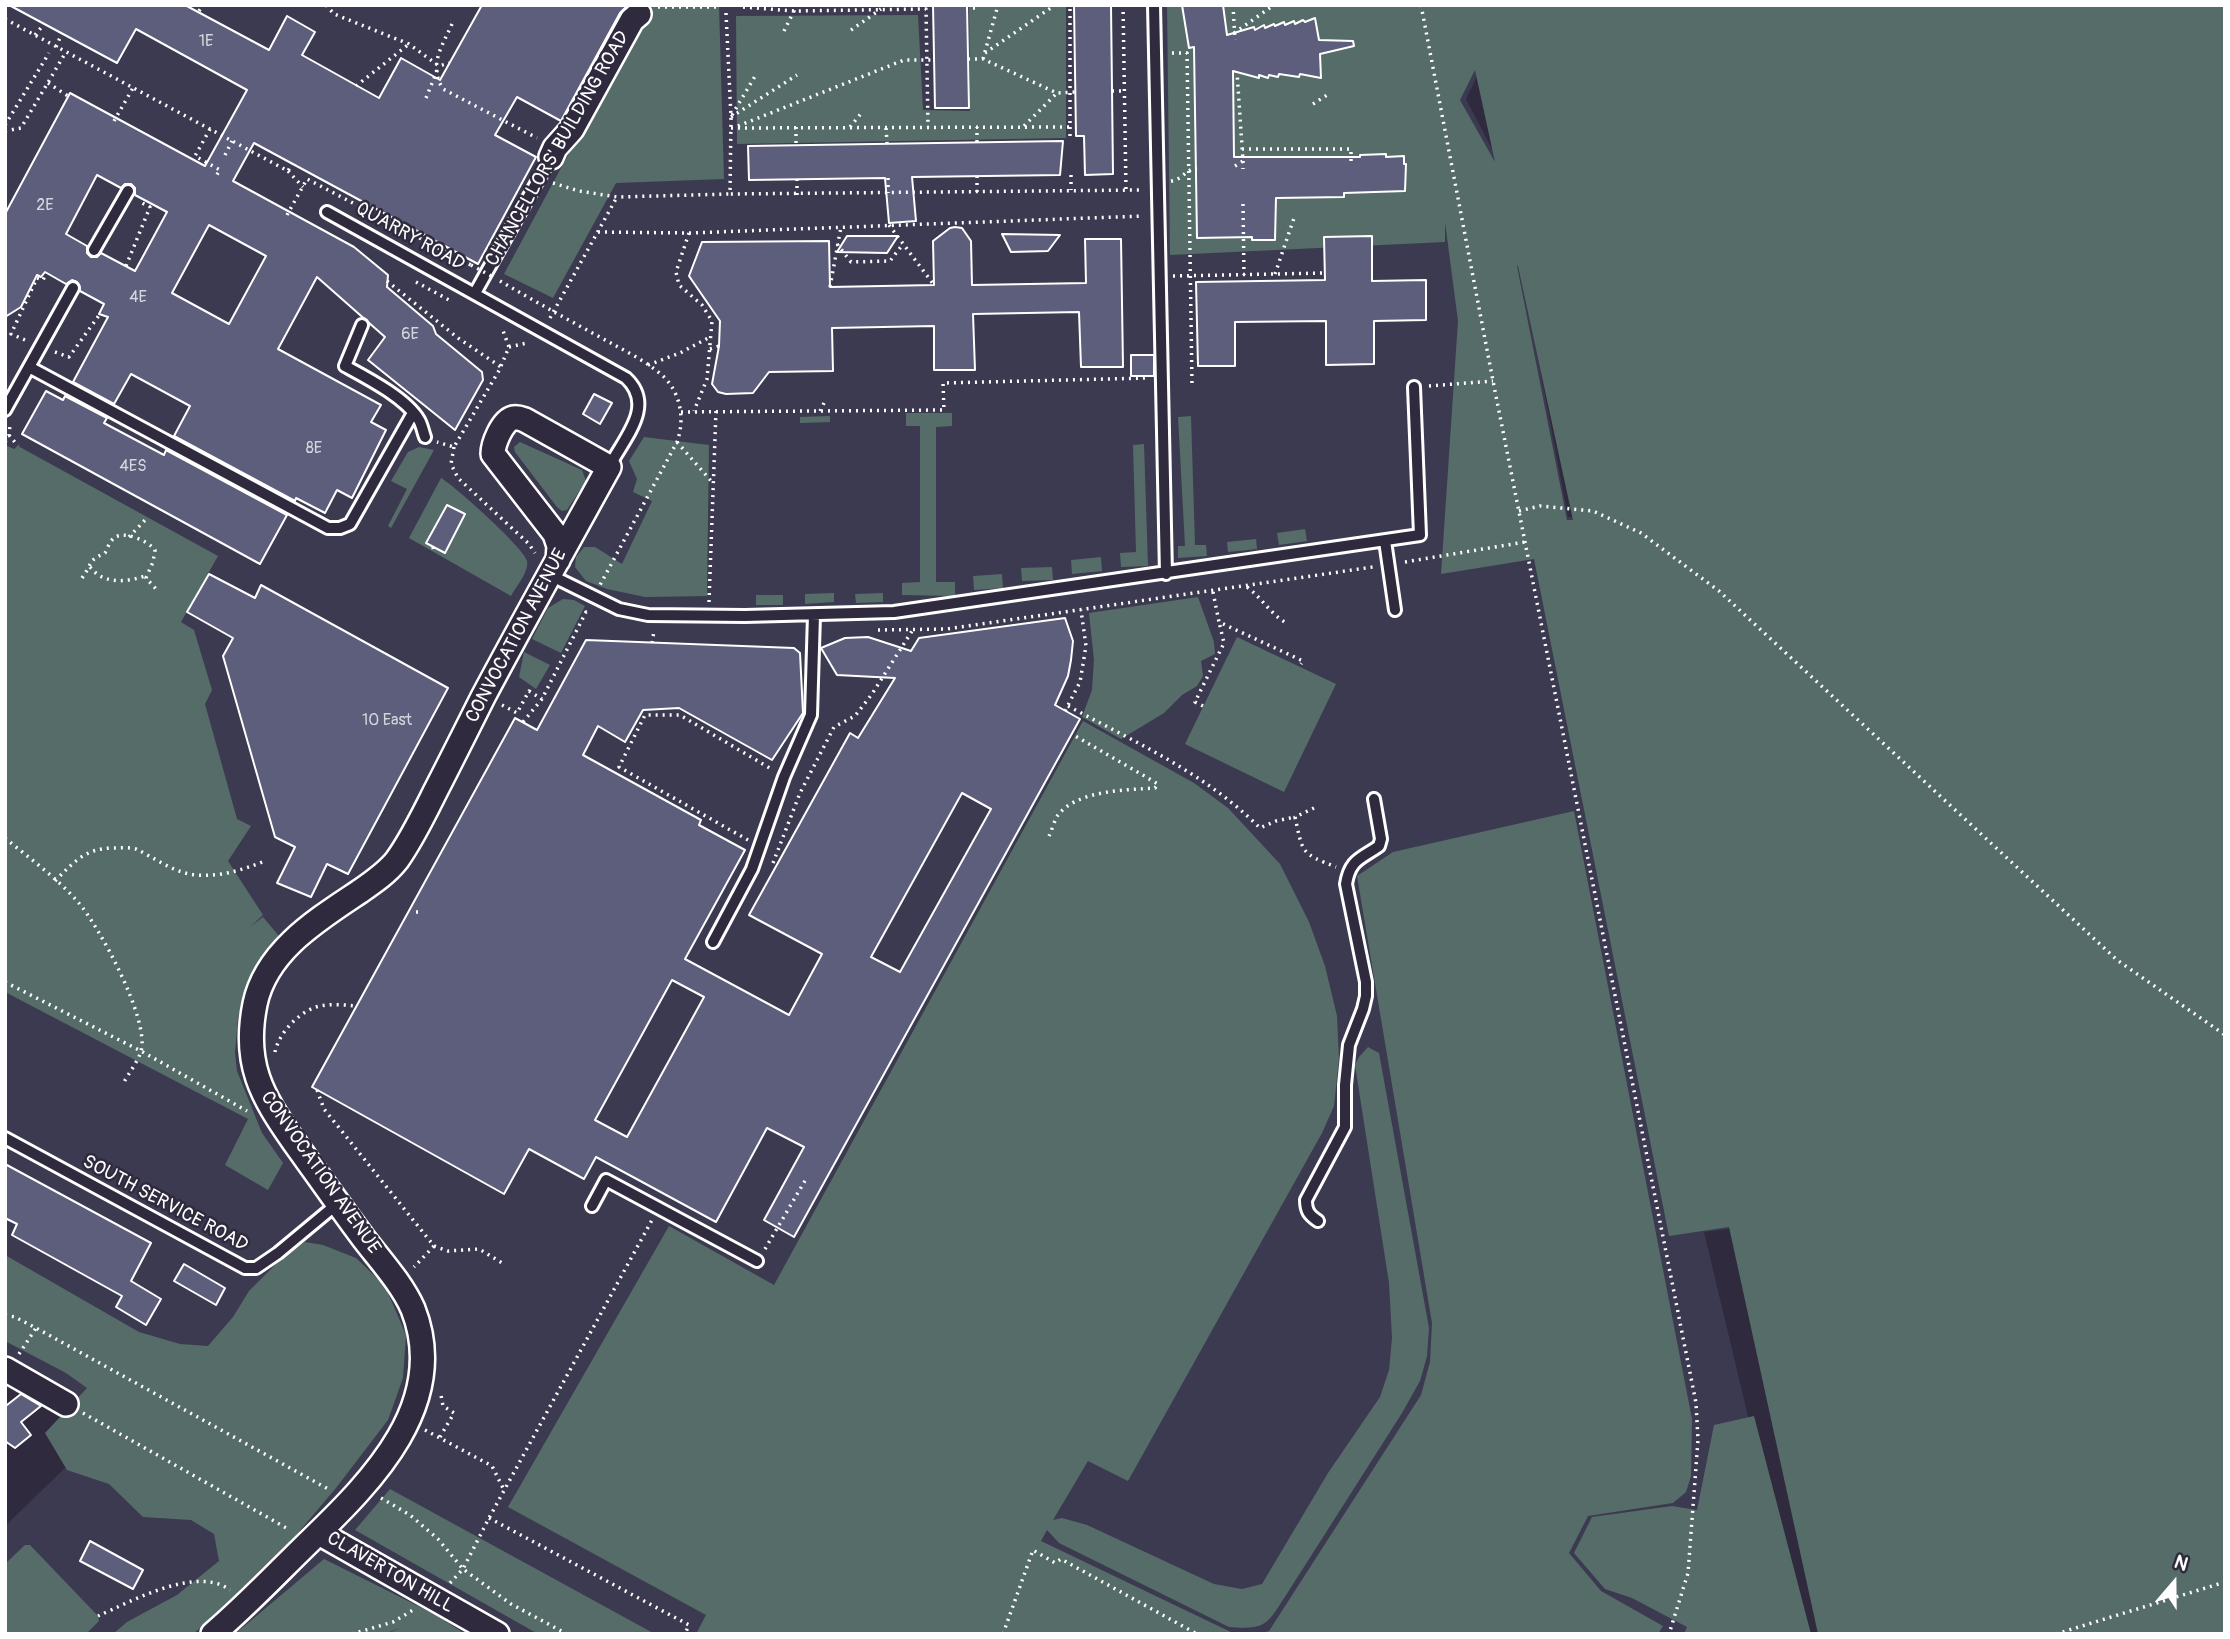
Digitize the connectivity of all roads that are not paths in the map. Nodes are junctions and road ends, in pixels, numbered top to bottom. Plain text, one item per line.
1 (1154, 5) edge
2 (641, 9) edge
3 (553, 153) joint
4 (127, 193) road end
5 (327, 212) dead end
6 (94, 250) dead end
7 (73, 288) dead end
8 (475, 293) junction
9 (362, 325) dead end
10 (29, 367) junction
11 (1415, 387) road end
12 (5, 410) edge
13 (413, 413) junction
14 (425, 437) dead end
15 (609, 467) junction
16 (1385, 541) junction
17 (548, 566) junction
18 (1167, 573) junction
19 (1395, 610) dead end
20 (814, 615) junction
21 (1374, 799) dead end
22 (713, 942) dead end
23 (5, 1138) edge
24 (337, 1203) junction
25 (592, 1206) dead end
26 (1318, 1221) dead end
27 (757, 1261) road end
28 (7, 1370) edge
29 (66, 1404) road end
30 (314, 1537) junction
31 (213, 1634) edge
32 (497, 1634) edge

1 - 18 lane
2 - 3 street, CHANCELLORS' BUILDING ROAD
3 - 8 lane, CHANCELLORS' BUILDING ROAD
4 - 6 lane
5 - 8 lane, QUARRY ROAD
7 - 10 lane
8 - 15 lane, QUARRY ROAD
9 - 13 lane
10 - 12 lane
10 - 13 lane
11 - 16 lane
13 - 14 lane
15 - 17 street, CONVOCATION AVENUE
15 - 17 street
16 - 18 lane
16 - 19 lane
17 - 20 lane
17 - 24 street, CONVOCATION AVENUE
18 - 20 lane
20 - 22 lane
21 - 26 lane
23 - 24 lane, SOUTH SERVICE ROAD
24 - 30 street, CONVOCATION AVENUE
25 - 27 lane
28 - 29 street
30 - 31 street, CONVOCATION AVENUE
30 - 32 street, CLAVERTON HILL

